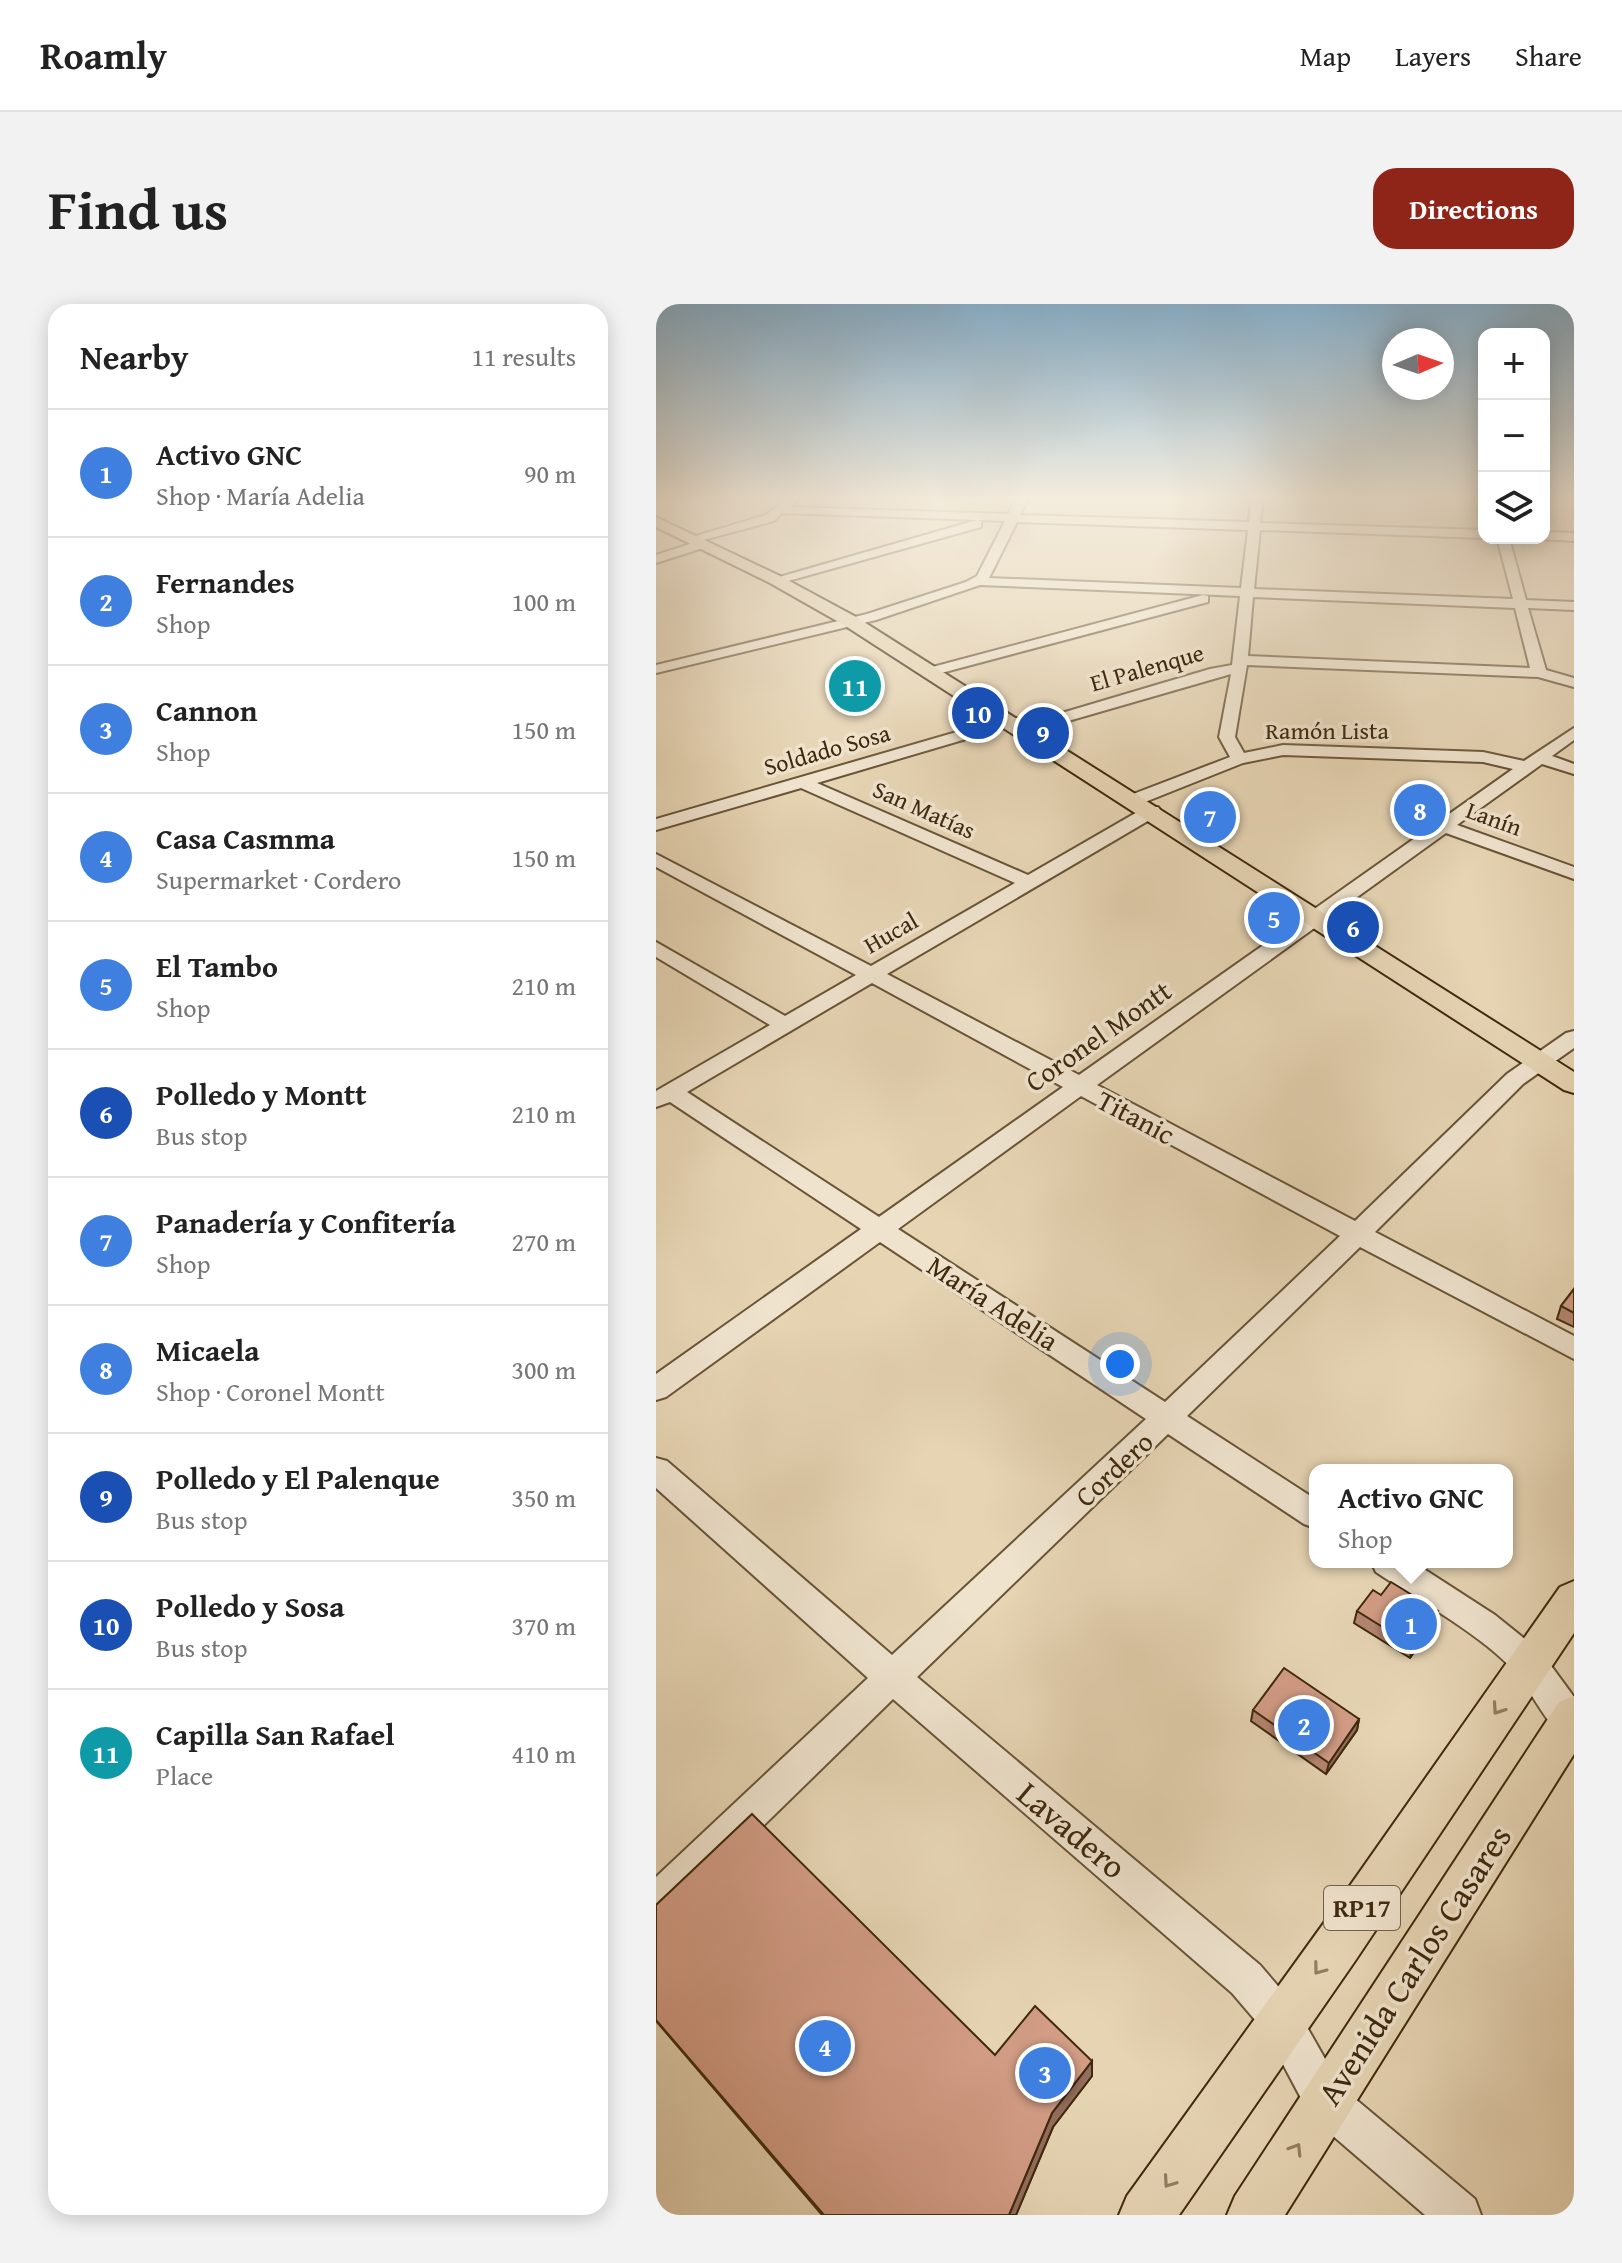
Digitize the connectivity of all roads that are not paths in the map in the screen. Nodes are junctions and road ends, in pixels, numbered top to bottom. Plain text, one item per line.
1 (791, 588) edge
2 (962, 588) edge
3 (1139, 588) edge
4 (1247, 588) edge
5 (1517, 588) edge
6 (1225, 592) junction
7 (1247, 593) junction
8 (1521, 604) junction
9 (1574, 606) edge
10 (850, 621) junction
11 (656, 653) edge
12 (676, 664) junction
13 (1239, 665) junction
14 (656, 669) edge
15 (930, 672) junction
16 (1539, 673) junction
17 (1574, 683) edge
18 (1017, 725) junction
19 (1574, 733) edge
20 (1239, 759) junction
21 (1534, 762) junction
22 (1574, 769) edge
23 (801, 782) junction
24 (1143, 806) junction
25 (656, 825) edge
26 (1442, 826) junction
27 (656, 860) edge
28 (1574, 873) edge
29 (1028, 882) junction
30 (1316, 918) junction
31 (656, 948) edge
32 (870, 975) junction
33 (785, 1025) junction
34 (1574, 1038) edge
35 (1541, 1062) junction
36 (1574, 1084) edge
37 (1078, 1087) junction
38 (663, 1096) edge
39 (880, 1230) junction
40 (1359, 1235) junction
41 (1574, 1349) edge
42 (656, 1389) edge
43 (1168, 1419) junction
44 (656, 1470) edge
45 (1309, 1511) edge
46 (1396, 1568) edge
47 (1574, 1599) edge
48 (1529, 1663) junction
49 (891, 1676) junction
50 (1573, 1721) edge
51 (656, 1903) edge
52 (1281, 2020) junction
53 (1326, 2102) junction
54 (1146, 2215) edge
55 (1254, 2215) edge
56 (1459, 2215) edge

1 - 10 main road
2 - 10 street
3 - 6 street
4 - 7 street
5 - 8 street
6 - 7 street
6 - 15 street
7 - 8 street
7 - 13 street
8 - 9 street
8 - 16 street
10 - 12 street
10 - 15 main road
11 - 12 street
12 - 14 street
13 - 16 street, El Palenque
13 - 18 street, El Palenque
13 - 20 street
15 - 18 main road
16 - 17 street, El Palenque
18 - 23 street, Soldado Sosa
18 - 24 main road
19 - 21 street, Coronel Montt
20 - 21 street, Ramón Lista
20 - 24 street, Ramón Lista
21 - 22 street, Ramón Lista
21 - 26 street, Coronel Montt
23 - 25 street, Soldado Sosa
23 - 29 street, San Matías
24 - 29 street, Hucal
24 - 30 main road
26 - 28 street, Lanín
26 - 30 street, Coronel Montt
27 - 32 street, Titanic
29 - 32 street, Hucal
30 - 35 main road
30 - 37 street, Coronel Montt
31 - 33 street
32 - 33 street, Hucal
32 - 37 street, Titanic
33 - 38 street, Hucal
34 - 35 street, Cordero
35 - 36 main road
35 - 40 street, Cordero
37 - 39 street, Coronel Montt
37 - 40 street, Titanic
38 - 39 street, María Adelia
39 - 42 street, Coronel Montt
39 - 43 street, María Adelia
40 - 41 street, Titanic
40 - 43 street, Cordero
43 - 45 street, María Adelia
43 - 49 street, Cordero
44 - 49 street, Lavadero
46 - 48 street
47 - 48 main road, RP17
48 - 50 street
48 -> 52 main road, RP17
49 - 51 street, Cordero
49 - 52 street, Lavadero
50 - 53 main road, Avenida Carlos Casares / RP17
52 - 53 street, Lavadero
52 -> 54 main road, RP17
55 -> 53 main road, Avenida Carlos Casares / RP17
53 - 56 street, Lavadero

